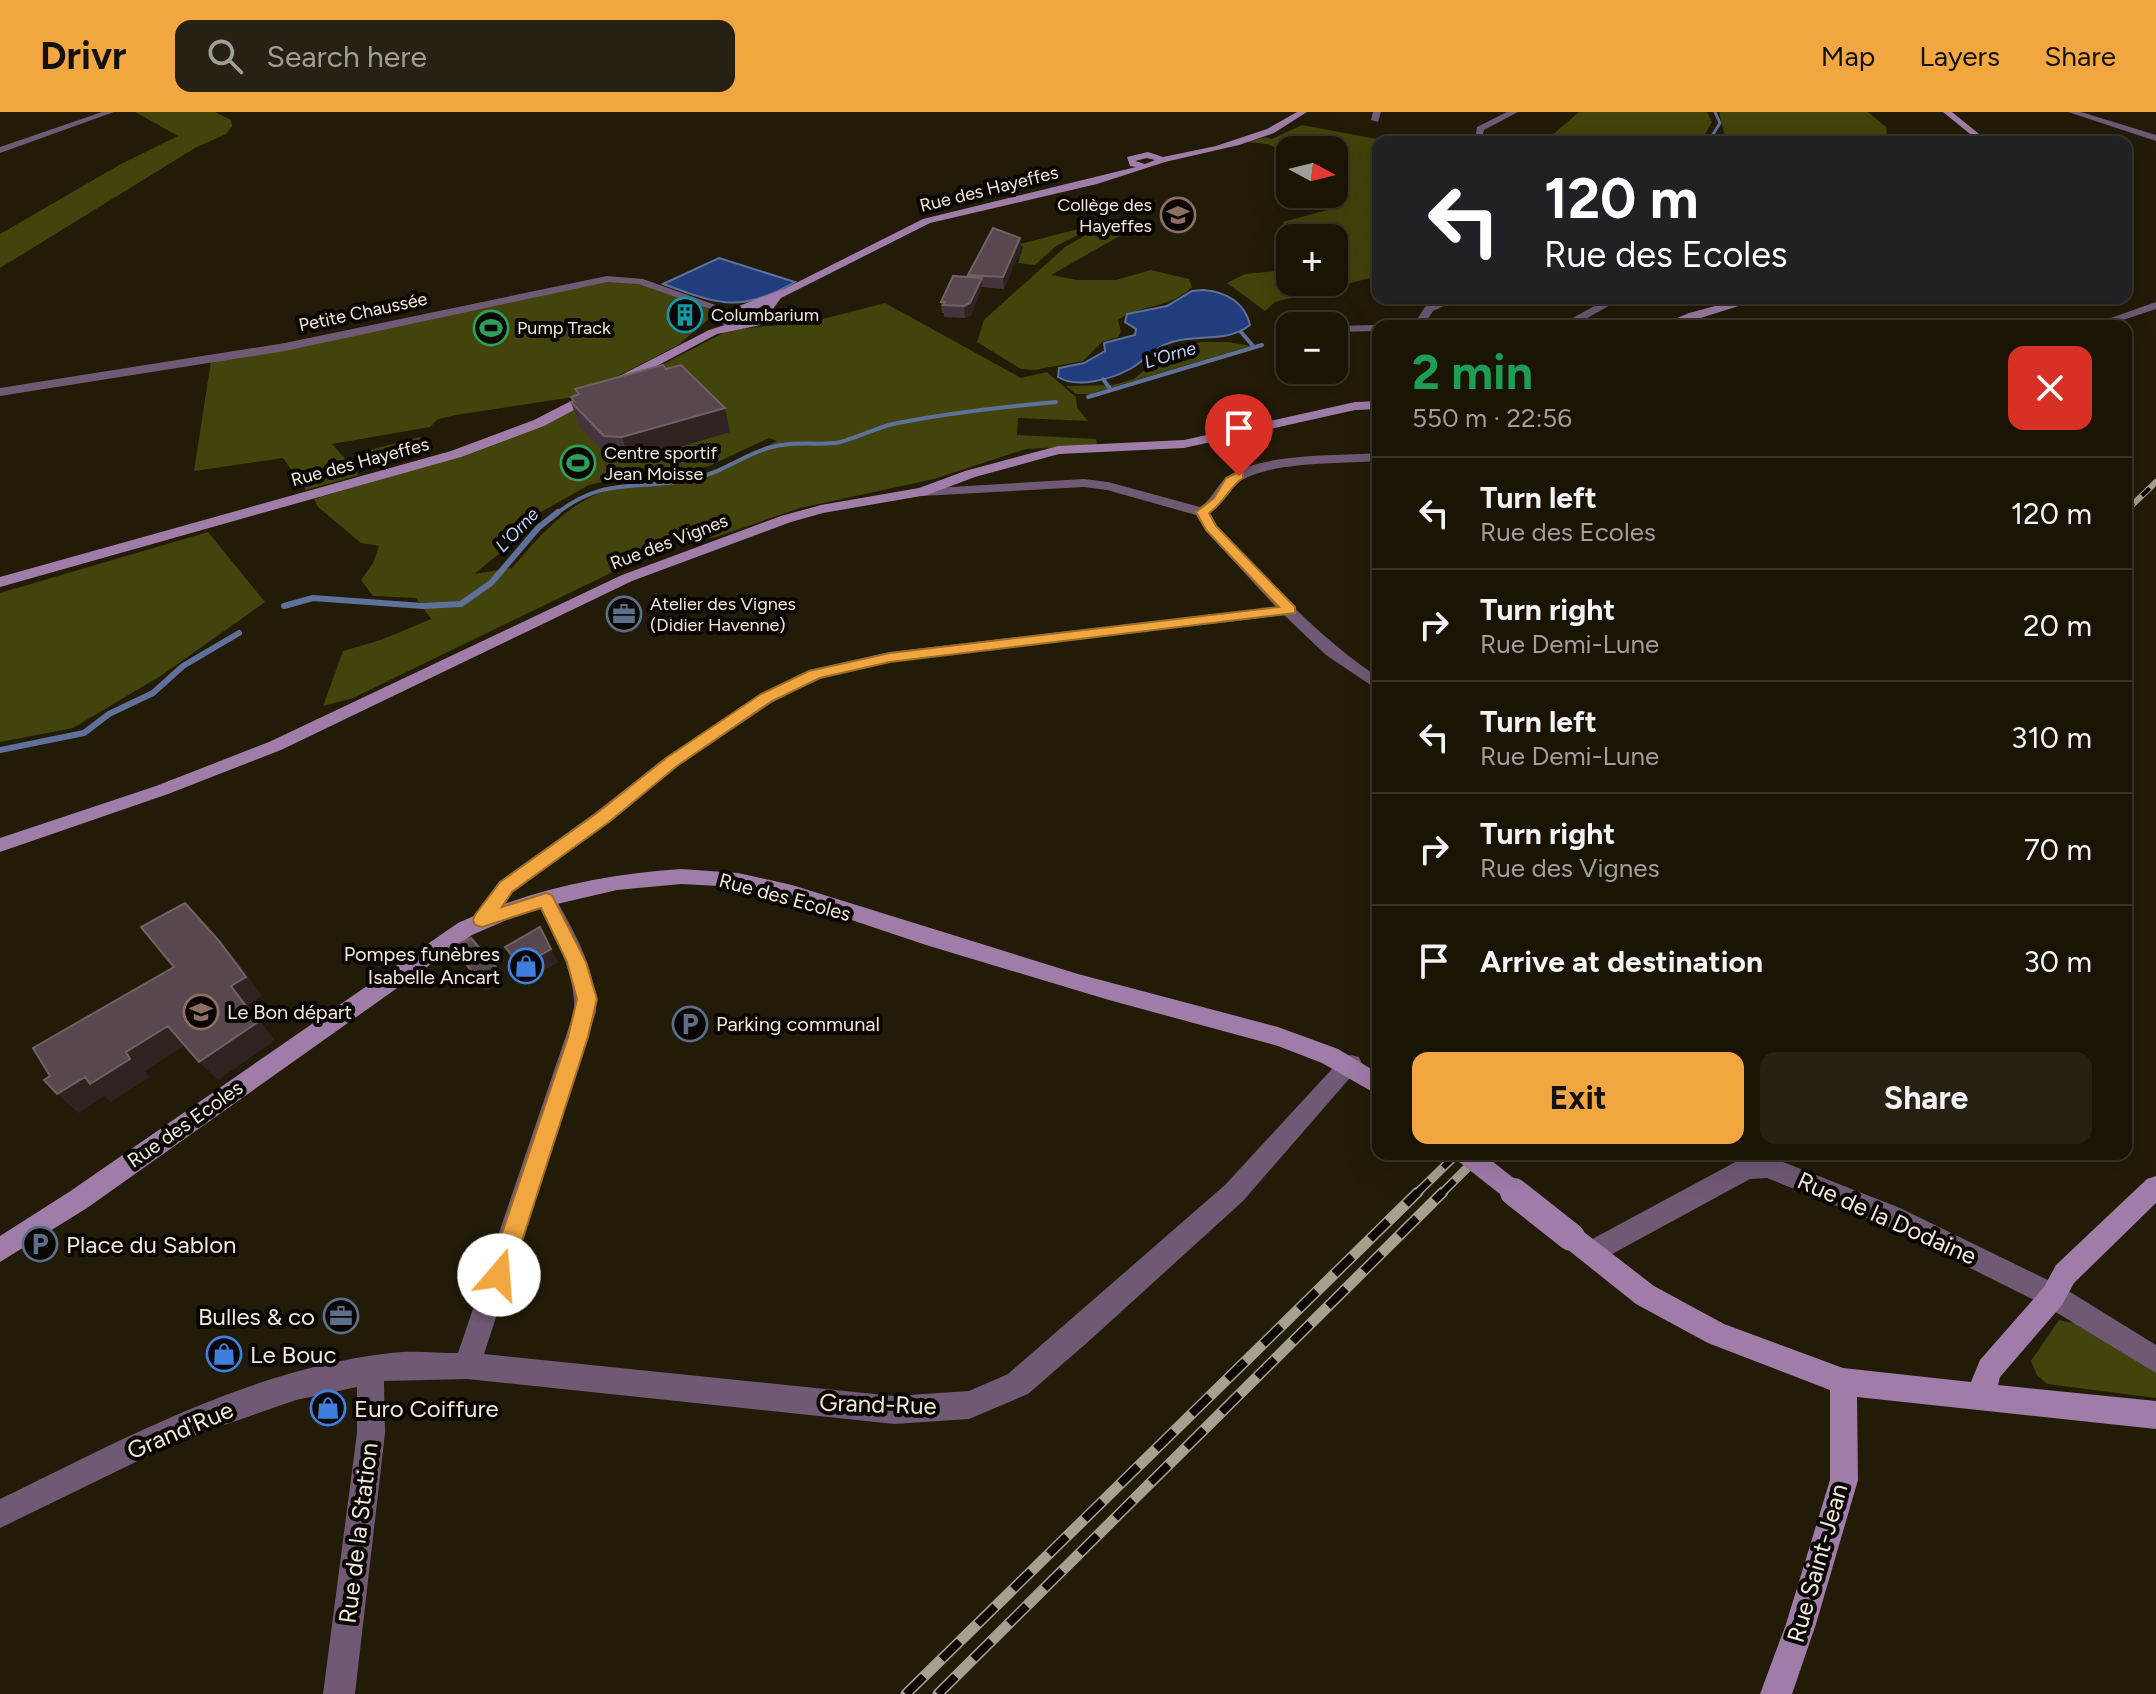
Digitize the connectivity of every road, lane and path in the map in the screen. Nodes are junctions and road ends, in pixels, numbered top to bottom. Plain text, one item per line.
1 (110, 112) edge
2 (1303, 112) edge
3 (1514, 112) edge
4 (1947, 112) edge
5 (2072, 112) edge
6 (1479, 136) edge
7 (1977, 136) edge
8 (2156, 138) edge
9 (0, 150) edge
10 (776, 299) junction
11 (1441, 304) edge
12 (1606, 304) edge
13 (1732, 304) edge
14 (2156, 305) edge
15 (744, 309) junction
16 (762, 314) junction
17 (1422, 320) edge
18 (1575, 320) edge
19 (1680, 320) edge
20 (2112, 320) edge
21 (721, 322) junction
22 (1372, 328) edge
23 (1348, 329) edge
24 (0, 392) edge
25 (1372, 405) edge
26 (1372, 458) edge
27 (922, 492) junction
28 (1202, 512) junction
29 (0, 582) edge
30 (1290, 610) junction
31 (1372, 681) edge
32 (0, 845) edge
33 (546, 899) junction
34 (482, 920) junction
35 (1351, 1064) junction
36 (1372, 1080) edge
37 (1474, 1160) edge
38 (2156, 1187) edge
39 (1581, 1245) junction
40 (0, 1250) edge
41 (2053, 1296) junction
42 (2156, 1360) edge
43 (467, 1366) junction
44 (370, 1372) junction
45 (1843, 1382) junction
46 (1981, 1394) junction
47 (2156, 1415) edge
48 (0, 1514) edge
49 (339, 1694) edge
50 (1776, 1694) edge

1 - 9 street
2 - 10 street, Rue des Hayeffes
3 - 6 street
4 - 7 street
5 - 8 street
10 - 15 street, Rue des Hayeffes
10 - 16 street, Rue des Hayeffes
11 - 17 street
12 - 18 street
13 - 19 street
14 - 20 street
15 - 16 street
15 - 21 street, Rue des Hayeffes
16 - 21 street, Rue des Hayeffes
21 - 24 street, Petite Chaussée
21 - 29 street, Rue des Hayeffes
22 - 23 street
25 - 27 street
26 - 28 street
27 - 28 street, Rue des Vignes
27 - 32 street, Rue des Vignes
28 - 30 street
30 - 31 street
30 - 34 street
33 - 34 street, Rue des Ecoles
33 - 35 street, Rue des Ecoles
33 - 43 street
34 - 40 street, Rue des Ecoles
35 - 36 street, Rue des Ecoles
35 - 43 street, Grand-Rue
37 - 39 street, bridge
38 - 41 street
39 - 41 street, Rue de la Dodaine
39 - 45 street
41 - 42 street, Rue de la Dodaine
41 - 46 street
43 - 44 street, Grand-Rue
44 - 48 street, Grand'Rue
44 - 49 street, Rue de la Station
45 - 46 street
45 - 50 street, Rue Saint-Jean
46 - 47 street

